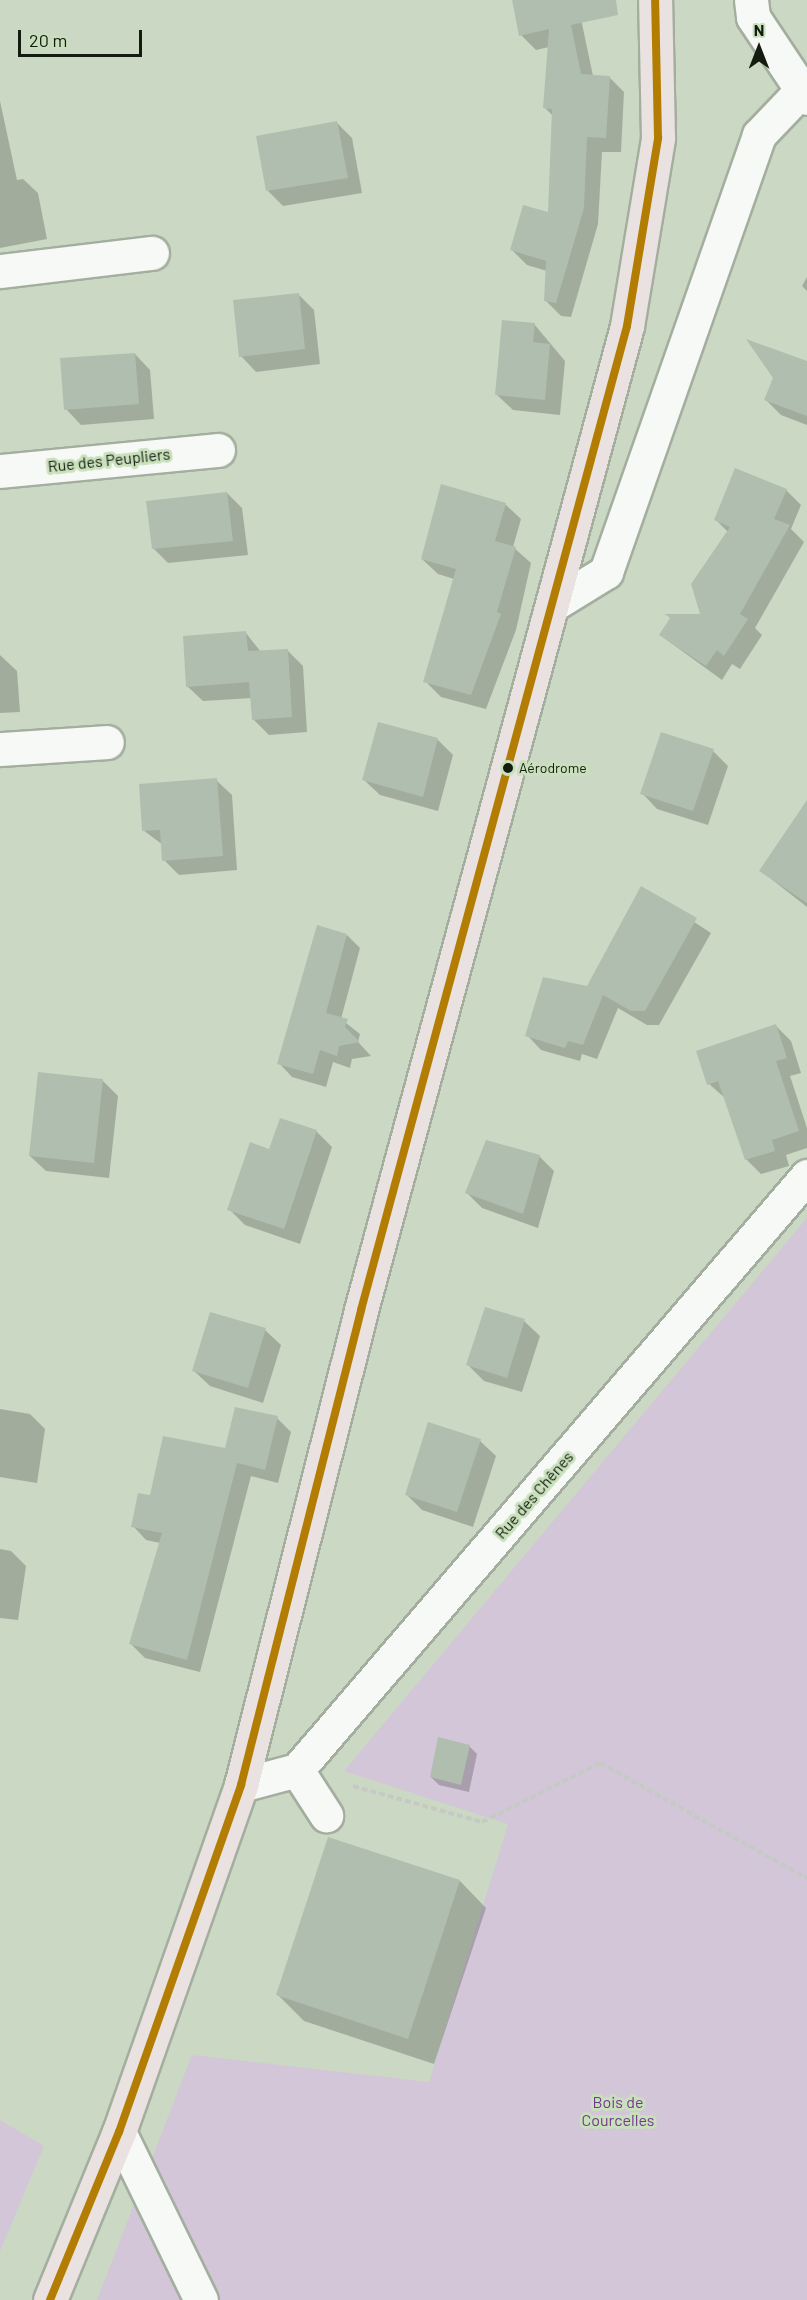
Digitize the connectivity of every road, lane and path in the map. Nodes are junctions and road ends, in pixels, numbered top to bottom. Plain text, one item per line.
1 (656, 0) edge
2 (751, 0) edge
3 (804, 95) edge
4 (152, 253) dead end
5 (0, 271) edge
6 (218, 450) dead end
7 (0, 471) edge
8 (554, 604) junction
9 (107, 742) dead end
10 (0, 749) edge
11 (807, 1176) edge
12 (297, 1770) junction
13 (242, 1785) junction
14 (326, 1815) dead end
15 (807, 1878) edge
16 (119, 2132) junction
17 (50, 2300) edge
18 (201, 2300) edge

1 - 8 main road
2 - 3 street
3 - 8 street
4 - 5 street
6 - 7 street, Rue des Peupliers
8 - 13 main road
9 - 10 street
11 - 12 street, Rue des Chênes
12 - 13 street
12 - 14 street
12 - 15 path
13 - 16 main road
16 - 17 main road
16 - 18 street

